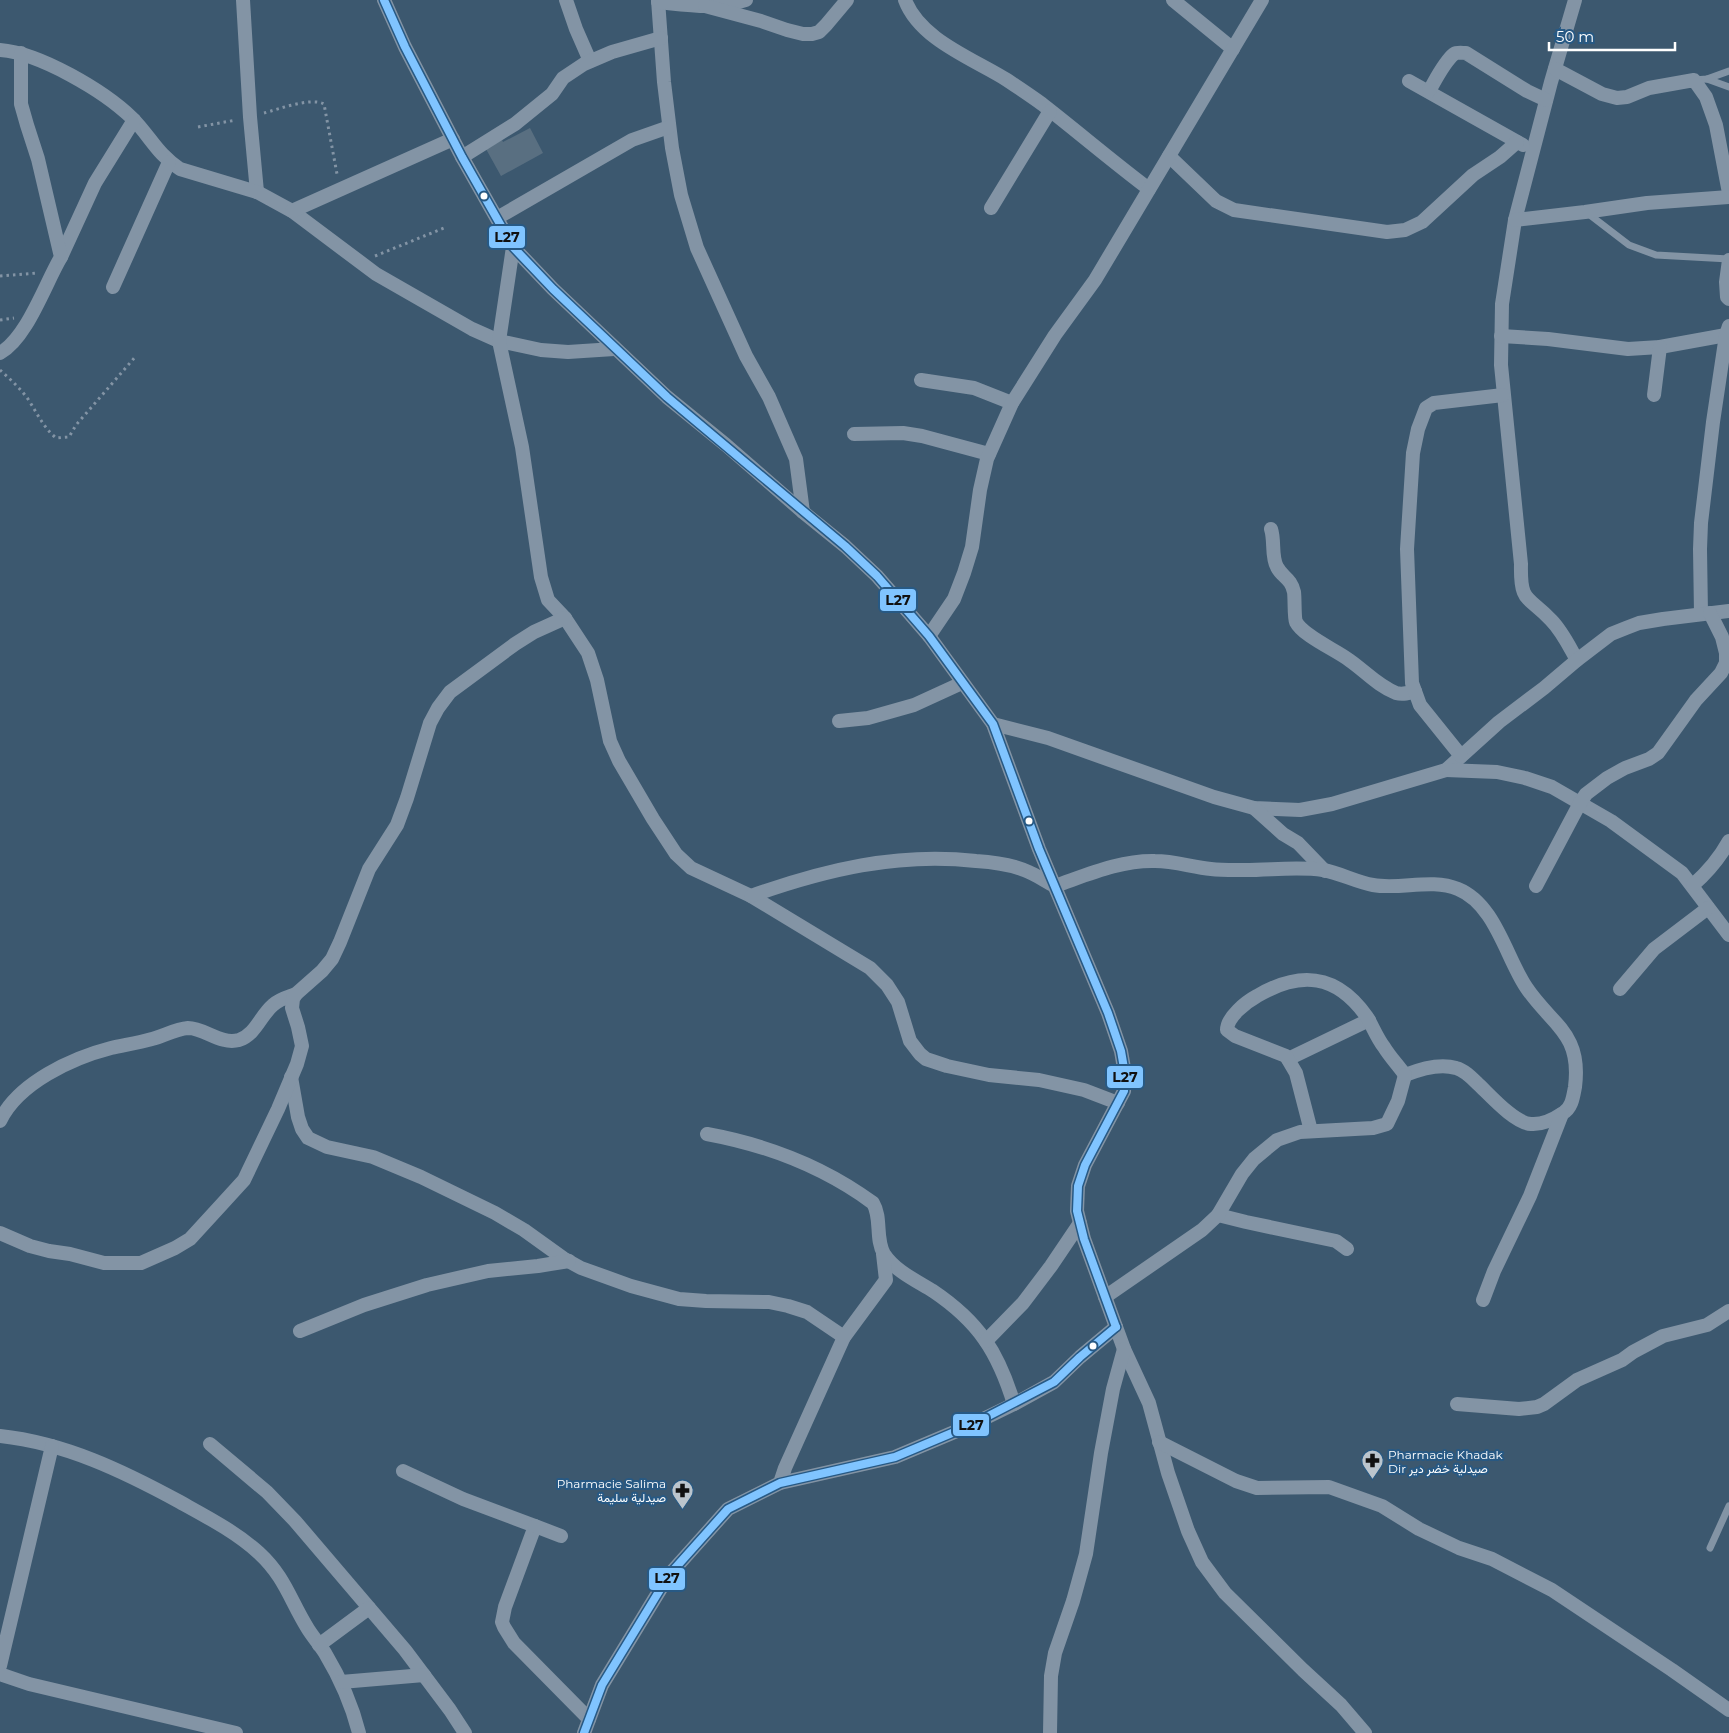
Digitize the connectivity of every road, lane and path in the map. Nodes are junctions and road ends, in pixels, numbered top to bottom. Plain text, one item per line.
1 (243, 0) edge
2 (384, 0) edge
3 (566, 0) edge
4 (746, 0) edge
5 (847, 0) edge
6 (905, 0) edge
7 (1173, 0) edge
8 (1262, 0) edge
9 (1575, 0) edge
10 (658, 1) edge
11 (705, 6) junction
12 (661, 38) junction
13 (1233, 48) junction
14 (0, 50) edge
15 (21, 53) junction
16 (590, 62) junction
17 (1555, 69) junction
18 (1729, 72) edge
19 (1700, 79) junction
20 (1409, 80) dead end
21 (1729, 87) edge
22 (1429, 91) junction
23 (1546, 100) junction
24 (1050, 111) junction
25 (250, 117) junction
26 (134, 120) junction
27 (198, 127) dead end
28 (669, 127) junction
29 (453, 139) junction
30 (1517, 142) junction
31 (1533, 150) junction
32 (1169, 156) junction
33 (462, 157) junction
34 (169, 162) junction
35 (340, 190) junction
36 (1149, 190) junction
37 (258, 192) junction
38 (1729, 193) edge
39 (1729, 197) edge
40 (991, 208) dead end
41 (292, 211) junction
42 (1585, 212) junction
43 (497, 218) junction
44 (1515, 220) junction
45 (444, 228) dead end
46 (513, 247) junction
47 (61, 257) junction
48 (1729, 260) edge
49 (360, 262) junction
50 (52, 272) junction
51 (0, 276) edge
52 (113, 288) dead end
53 (1729, 299) edge
54 (1728, 330) edge
55 (1501, 336) junction
56 (499, 341) junction
57 (1660, 347) junction
58 (614, 349) junction
59 (0, 353) edge
60 (136, 356) dead end
61 (0, 370) edge
62 (921, 380) dead end
63 (1503, 395) junction
64 (1654, 396) dead end
65 (1012, 403) junction
66 (854, 434) dead end
67 (989, 454) junction
68 (803, 512) junction
69 (1271, 529) dead end
70 (1729, 611) edge
71 (1706, 613) junction
72 (565, 618) junction
73 (929, 636) junction
74 (1577, 660) junction
75 (962, 683) junction
76 (1415, 691) junction
77 (839, 721) dead end
78 (993, 724) junction
79 (1461, 756) junction
80 (1446, 770) junction
81 (1580, 803) junction
82 (1254, 808) junction
83 (1729, 841) edge
84 (1325, 870) junction
85 (1693, 885) junction
86 (1055, 886) junction
87 (1536, 886) dead end
88 (751, 896) junction
89 (1708, 908) junction
90 (1729, 935) edge
91 (1620, 989) dead end
92 (296, 994) junction
93 (1368, 1020) junction
94 (1288, 1060) junction
95 (1405, 1074) junction
96 (291, 1076) junction
97 (1118, 1103) junction
98 (1562, 1114) junction
99 (0, 1122) edge
100 (1311, 1131) junction
101 (707, 1134) dead end
102 (1218, 1215) junction
103 (1080, 1223) junction
104 (0, 1233) edge
105 (1347, 1249) dead end
106 (883, 1253) junction
107 (569, 1261) junction
108 (1105, 1297) junction
109 (1483, 1300) dead end
110 (1729, 1311) edge
111 (1116, 1327) junction
112 (300, 1332) dead end
113 (844, 1337) junction
114 (986, 1341) junction
115 (1124, 1349) junction
116 (1014, 1404) junction
117 (1456, 1404) dead end
118 (0, 1436) edge
119 (1159, 1442) junction
120 (210, 1444) dead end
121 (52, 1446) junction
122 (404, 1471) dead end
123 (780, 1483) junction
124 (1729, 1506) edge
125 (535, 1526) junction
126 (561, 1536) dead end
127 (1710, 1548) dead end
128 (369, 1608) junction
129 (320, 1645) junction
130 (0, 1666) edge
131 (0, 1674) edge
132 (424, 1675) junction
133 (341, 1682) junction
134 (1729, 1710) edge
135 (589, 1719) junction
136 (236, 1733) edge
137 (359, 1733) edge
138 (465, 1733) edge
139 (584, 1733) edge
140 (1050, 1733) edge
141 (1364, 1733) edge

1 - 25 street
2 - 29 street
3 - 16 street
4 - 11 street
5 - 11 street
6 - 24 street
7 - 13 street
8 - 13 street
9 - 17 street
10 - 11 street
10 - 12 street
12 - 16 street
12 - 28 street
13 - 32 street
14 - 15 street
15 - 26 street
15 - 47 street
16 - 33 street
17 - 19 street
17 - 23 street
18 - 19 lane
19 - 21 lane
19 - 38 street
20 - 22 street
22 - 23 street
22 - 30 street
23 - 31 street
24 - 36 street
24 - 40 street
25 - 27 path
25 - 35 path
25 - 37 street
26 - 34 street
26 - 47 street
28 - 43 street
28 - 68 street
29 - 33 street
29 - 35 street
30 - 31 street
30 - 32 street
31 - 44 street
32 - 36 street
33 - 43 street
34 - 37 street
34 - 52 street
35 - 41 street
36 - 65 street
37 - 41 street
39 - 42 street
41 - 49 street
42 - 44 street
42 - 48 lane
43 - 46 street
44 - 55 street
45 - 49 path
46 - 56 street
46 - 58 street
47 - 50 street
48 - 53 street
49 - 56 street
50 - 51 path
50 - 59 street
54 - 57 street
54 - 71 street
55 - 57 street
55 - 63 street
56 - 58 street
56 - 72 street
57 - 64 street
58 - 68 street
60 - 61 path
62 - 65 street
63 - 74 street
63 - 76 street
65 - 67 street
66 - 67 street
67 - 73 street
68 - 73 street
69 - 76 street
70 - 71 street
71 - 74 street
71 - 81 street
72 - 88 street
72 - 92 street
73 - 75 street
74 - 79 street
75 - 77 street
75 - 78 street
76 - 79 street
78 - 82 street
78 - 86 street
79 - 80 street
80 - 81 street
80 - 82 street
81 - 85 street
81 - 87 street
82 - 84 street
83 - 85 street
84 - 86 street
84 - 98 street
85 - 89 street
86 - 88 street
86 - 97 street
88 - 97 street
89 - 90 street
89 - 91 street
92 - 96 street
92 - 99 street
93 - 94 street
93 - 94 street
93 - 95 street
94 - 100 street
95 - 98 street
95 - 100 street
96 - 104 street
96 - 107 street
97 - 103 street
98 - 109 street
100 - 102 street
101 - 106 street
102 - 105 street
102 - 108 street
103 - 108 street
103 - 114 street
106 - 113 street
106 - 114 street
107 - 112 street
107 - 113 street
108 - 111 street
110 - 117 street
111 - 115 street
111 - 116 street
113 - 123 street
114 - 116 street
115 - 119 street
115 - 140 street
116 - 123 street
118 - 121 street
119 - 134 street
119 - 141 street
120 - 128 street
121 - 129 street
121 - 130 street
122 - 125 street
123 - 135 street
124 - 127 lane
125 - 126 street
125 - 135 street
128 - 129 street
128 - 132 street
129 - 133 street
131 - 136 street
132 - 133 street
132 - 138 street
133 - 137 street
135 - 139 street

